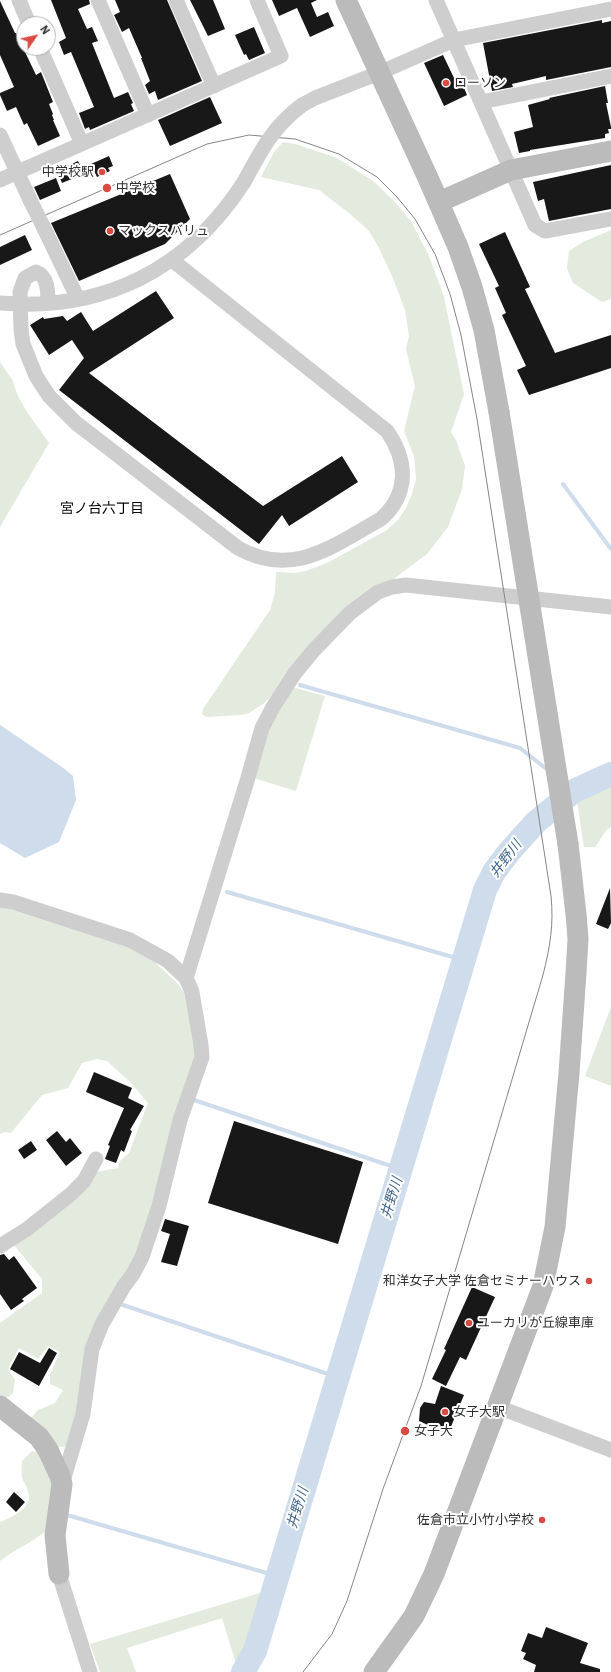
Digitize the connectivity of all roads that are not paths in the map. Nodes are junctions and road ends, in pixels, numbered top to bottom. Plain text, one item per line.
1 (19, 0) edge
2 (98, 0) edge
3 (176, 0) edge
4 (257, 0) edge
5 (346, 0) edge
6 (436, 0) edge
7 (611, 9) edge
8 (26, 16) edge
9 (454, 40) junction
10 (44, 56) edge
11 (379, 73) junction
12 (611, 76) edge
13 (214, 86) junction
14 (481, 102) junction
15 (148, 115) junction
16 (0, 135) edge
17 (82, 144) junction
18 (611, 151) edge
19 (511, 170) junction
20 (17, 173) junction
21 (0, 180) edge
22 (439, 202) junction
23 (611, 219) edge
24 (172, 260) junction
25 (78, 299) junction
26 (0, 303) edge
27 (48, 303) junction
28 (21, 304) junction
29 (611, 607) edge
30 (0, 900) edge
31 (186, 978) junction
32 (96, 1159) dead end
33 (0, 1246) edge
34 (0, 1406) edge
35 (498, 1407) junction
36 (611, 1450) edge
37 (62, 1484) junction
38 (59, 1574) joint
39 (90, 1672) edge
40 (374, 1672) edge

1 - 8 street
2 - 15 street
3 - 13 street
4 - 13 street
5 - 11 street
6 - 9 street
7 - 9 street
9 - 11 street
9 - 14 street
10 - 17 street
11 - 22 street
11 - 24 street, bridge
12 - 14 street
13 - 15 street
14 - 19 street
15 - 17 street
16 - 20 street
17 - 20 street
18 - 19 street
19 - 22 street
19 - 23 street
20 - 21 street
20 - 25 street, bridge
22 - 35 street, bridge
24 - 25 street
24 - 28 street
25 - 27 street
26 - 28 street
27 - 28 street
27 - 28 street
29 - 31 street
30 - 31 street
31 - 37 street
32 - 33 street
34 - 37 street
35 - 36 street
35 - 40 street
37 - 38 street
38 - 39 street

